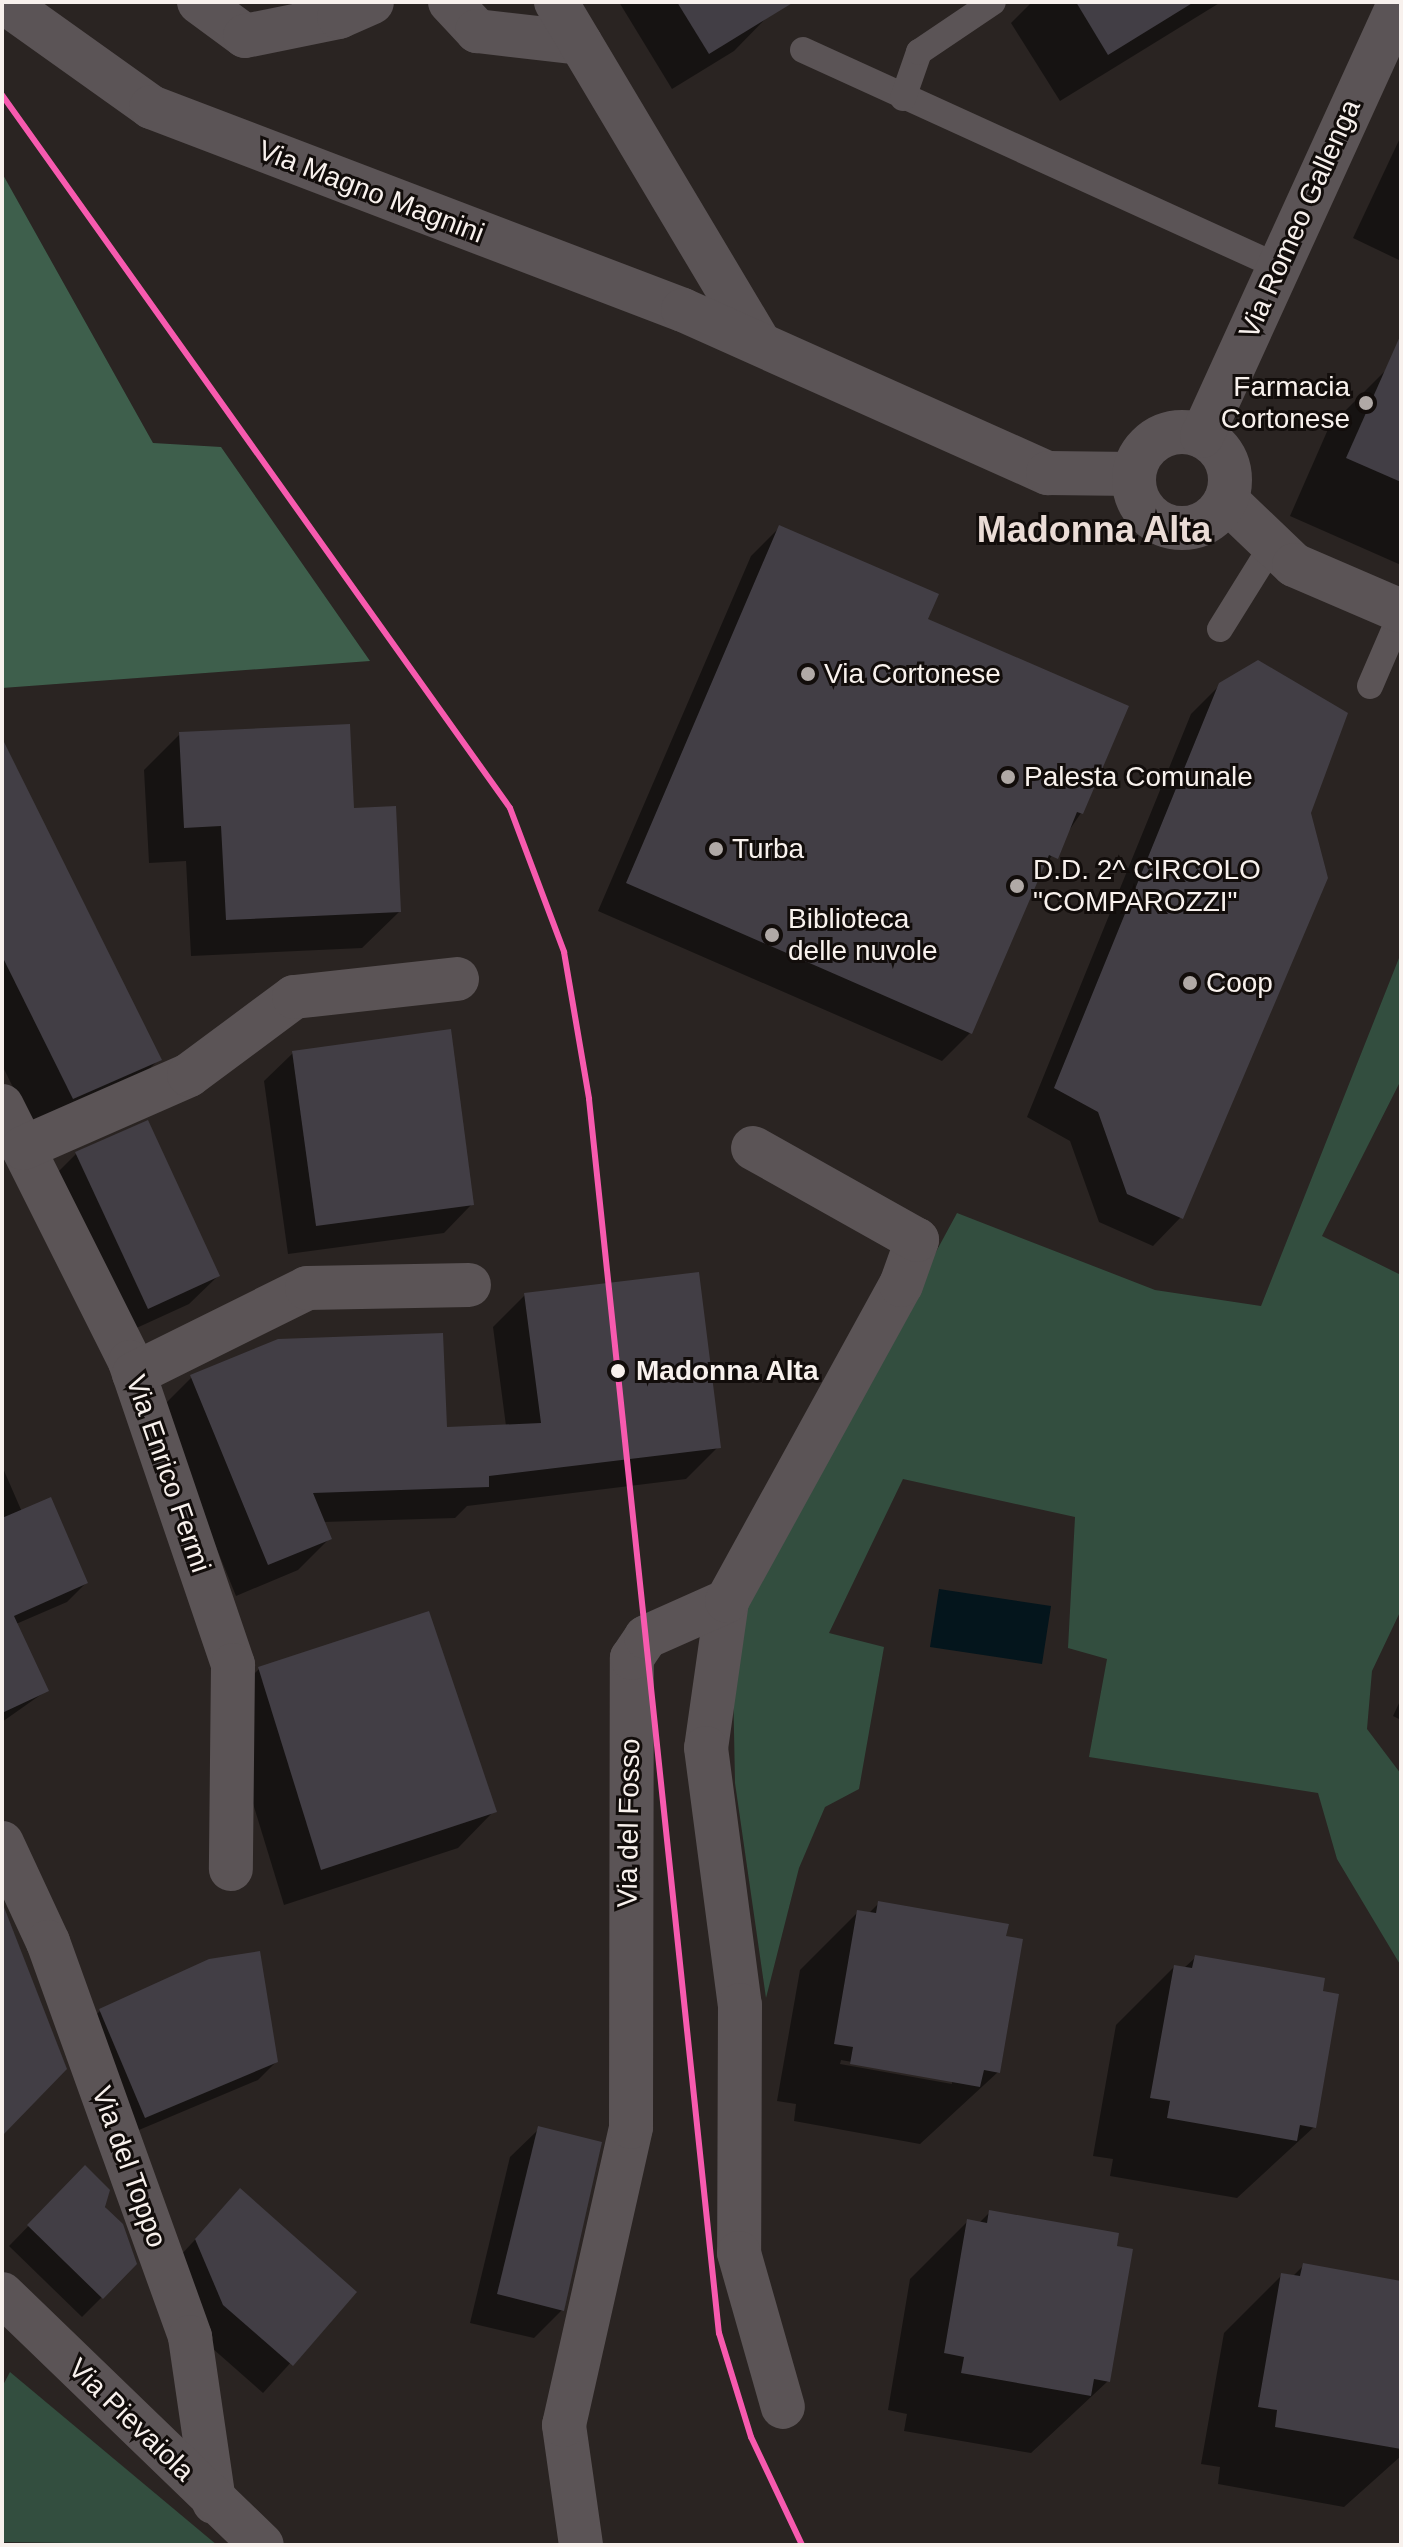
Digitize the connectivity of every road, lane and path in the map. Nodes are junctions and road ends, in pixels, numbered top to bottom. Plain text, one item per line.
1 (4, 2) edge
2 (199, 2) edge
3 (450, 2) edge
4 (556, 2) edge
5 (993, 2) edge
6 (1400, 2) edge
7 (341, 7) edge
8 (580, 43) junction
9 (803, 50) dead end
10 (903, 98) junction
11 (1279, 267) junction
12 (759, 343) junction
13 (1202, 436) junction
14 (1134, 474) junction
15 (1226, 500) junction
16 (1271, 547) junction
17 (1401, 613) edge
18 (1220, 629) dead end
19 (1370, 686) dead end
20 (457, 979) dead end
21 (2, 1106) edge
22 (23, 1148) junction
23 (753, 1148) dead end
24 (469, 1285) dead end
25 (134, 1374) junction
26 (727, 1601) junction
27 (2, 1843) edge
28 (231, 1869) dead end
29 (2, 2294) edge
30 (783, 2407) dead end
31 (214, 2502) junction
32 (262, 2545) edge
33 (581, 2545) edge

1 - 12 street, Via Magno Magnini
2 - 7 street
3 - 8 street
4 - 8 street
5 - 10 lane
6 - 11 street, Via Romeo Gallenga
8 - 12 street
9 - 10 lane
10 - 11 lane
11 - 13 street, Via Romeo Gallenga
12 - 14 street, Via Magno Magnini
13 - 14 street
13 - 15 street
14 - 15 street
15 - 16 street
16 - 17 street
16 - 18 lane
17 - 19 lane
20 - 22 street
21 - 22 street, Via Enrico Fermi
22 - 25 street, Via Enrico Fermi
23 - 26 street
24 - 25 street
25 - 28 street, Via Enrico Fermi
26 - 30 street
26 - 33 street, Via del Fosso
27 - 31 street, Via del Toppo
29 - 31 street, Via Pievaiola
31 - 32 street, Via Pievaiola

